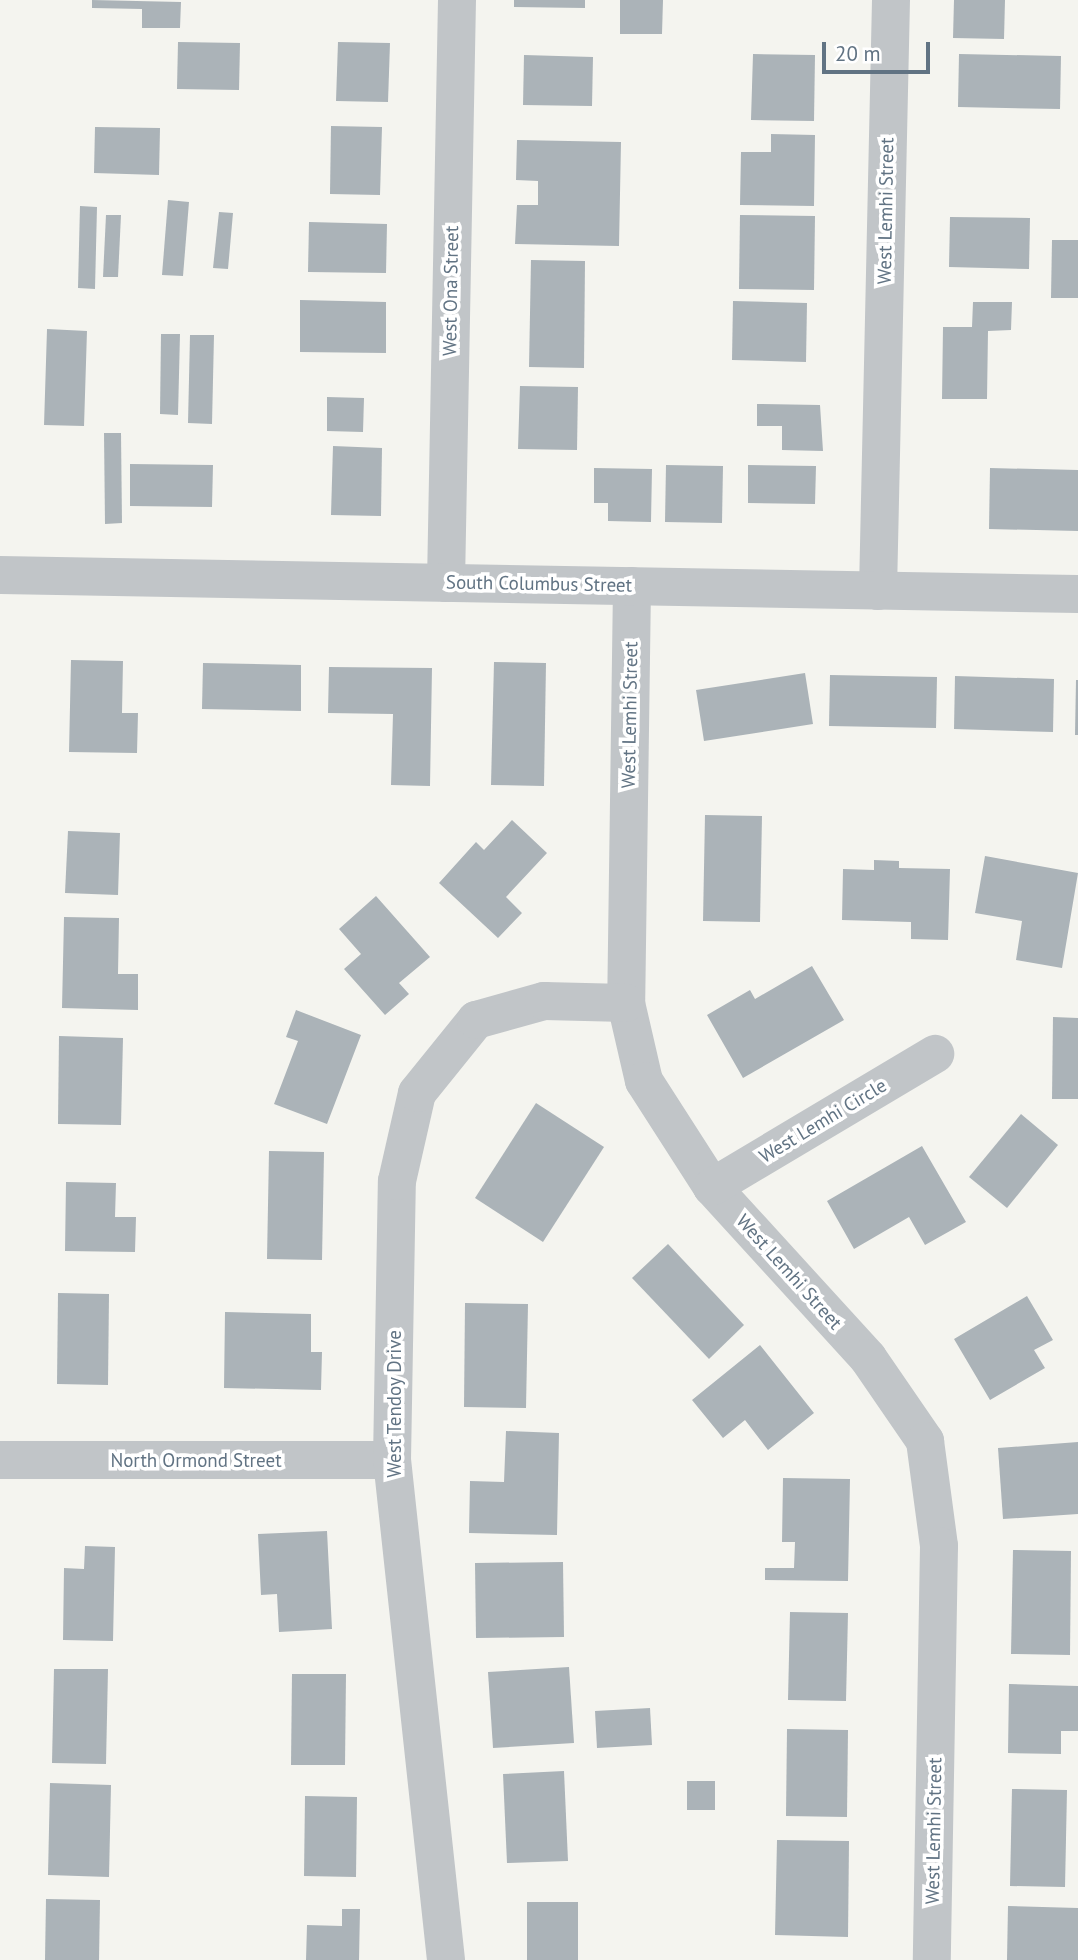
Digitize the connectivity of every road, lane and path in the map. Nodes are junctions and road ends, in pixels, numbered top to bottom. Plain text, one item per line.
1 (457, 0) edge
2 (891, 0) edge
3 (0, 575) edge
4 (446, 583) junction
5 (632, 586) junction
6 (878, 591) junction
7 (1078, 594) edge
8 (626, 1003) junction
9 (934, 1054) dead end
10 (712, 1187) junction
11 (0, 1460) edge
12 (392, 1460) junction
13 (446, 1960) edge
14 (932, 1960) edge

1 - 4 street, West Ona Street
2 - 6 street, West Lemhi Street
3 - 4 street, South Columbus Street
4 - 5 street, South Columbus Street
5 - 6 street, South Columbus Street
5 - 8 street, West Lemhi Street
6 - 7 street, South Columbus Street
8 - 10 street, West Lemhi Street
8 - 12 street, West Tendoy Drive
9 - 10 street, West Lemhi Circle
10 - 14 street, West Lemhi Street
11 - 12 street, North Ormond Street
12 - 13 street, West Tendoy Drive

